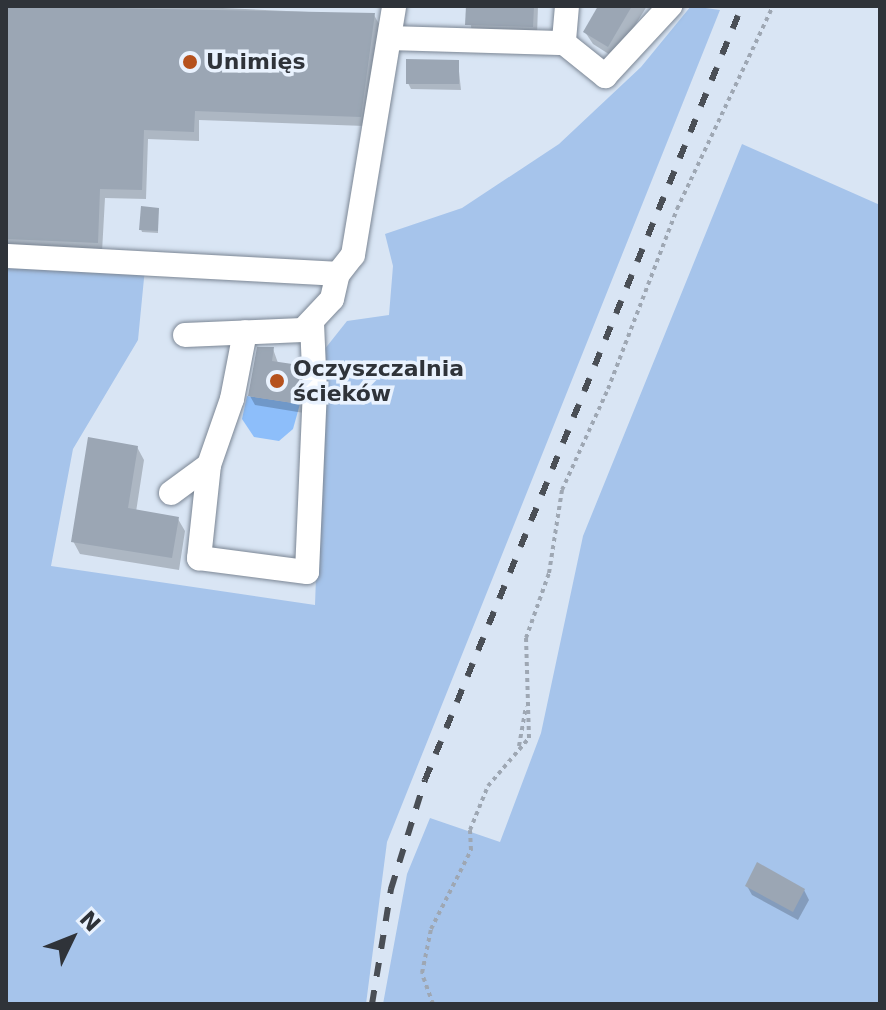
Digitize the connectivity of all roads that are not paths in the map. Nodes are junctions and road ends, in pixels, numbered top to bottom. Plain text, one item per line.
1 (394, 6) edge
2 (567, 6) edge
3 (670, 6) edge
4 (392, 38) junction
5 (564, 43) junction
6 (6, 256) edge
7 (338, 274) junction
8 (312, 324) junction
9 (245, 332) junction
10 (185, 335) dead end
11 (209, 465) junction
12 (171, 493) dead end

1 - 4 lane
2 - 5 lane
3 - 5 lane
4 - 5 lane
4 - 7 lane
6 - 7 lane
7 - 8 lane
8 - 9 lane
8 - 11 lane
9 - 10 lane
9 - 11 lane
11 - 12 lane

